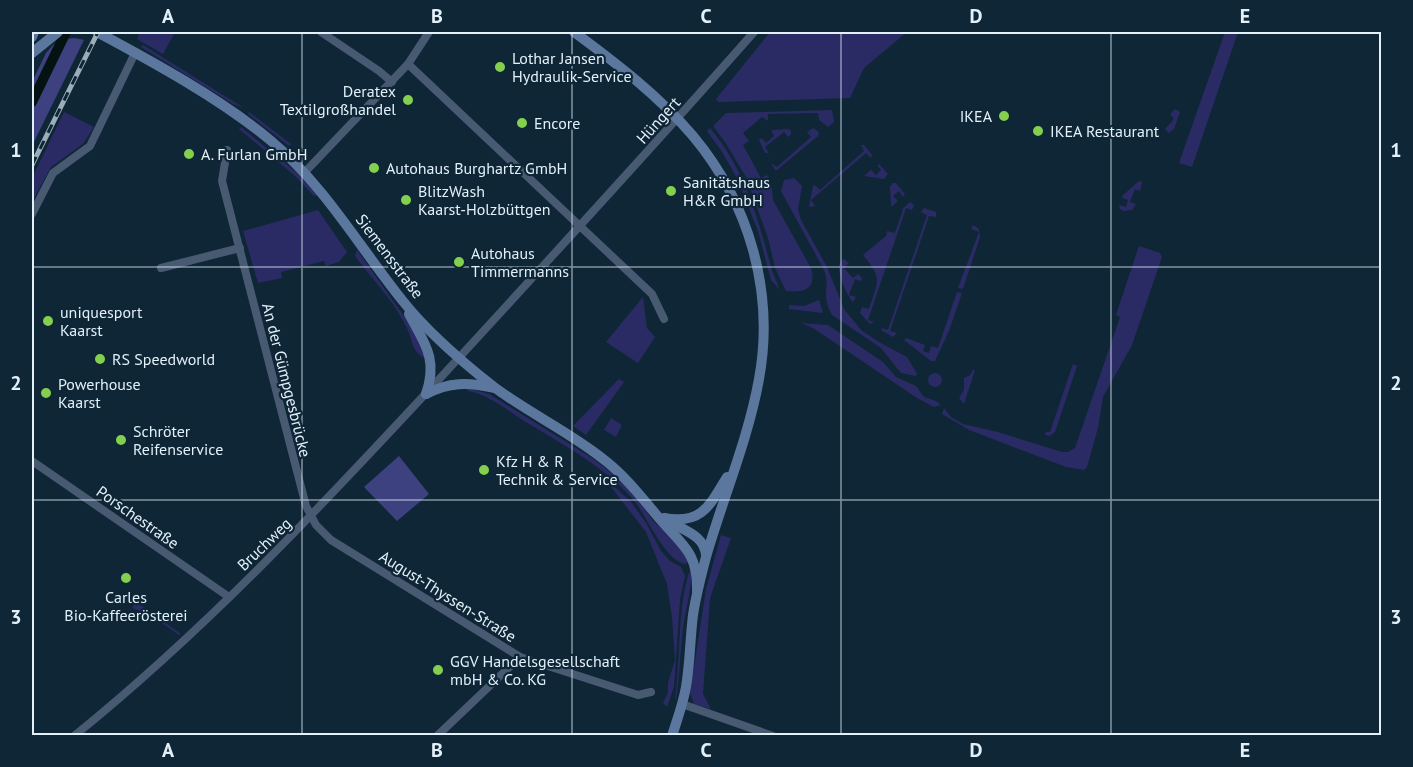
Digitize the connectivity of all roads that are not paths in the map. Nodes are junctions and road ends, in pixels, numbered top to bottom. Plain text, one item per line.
1 (34, 32) edge
2 (56, 32) edge
3 (97, 32) edge
4 (321, 32) edge
5 (429, 32) edge
6 (574, 32) edge
7 (754, 32) edge
8 (32, 37) edge
9 (32, 53) edge
10 (135, 53) junction
11 (408, 64) junction
12 (392, 82) junction
13 (677, 119) junction
14 (227, 150) dead end
15 (305, 172) junction
16 (32, 214) edge
17 (580, 226) junction
18 (240, 248) junction
19 (161, 268) dead end
20 (402, 300) junction
21 (664, 319) dead end
22 (458, 358) junction
23 (497, 389) junction
24 (426, 394) junction
25 (738, 459) junction
26 (32, 461) edge
27 (311, 517) junction
28 (664, 521) junction
29 (706, 558) junction
30 (697, 591) junction
31 (229, 597) junction
32 (520, 657) junction
33 (651, 692) dead end
34 (682, 704) junction
35 (74, 735) edge
36 (437, 735) edge
37 (672, 735) edge
38 (773, 735) edge

1 - 8 street
2 - 9 street
3 - 10 street, Siemensstraße
4 - 12 street
5 - 11 street
6 - 13 street
7 - 13 street, Hüngert
10 - 15 street, Siemensstraße
10 - 16 street
11 - 12 street
11 - 17 street
12 - 15 street
13 - 17 street, Hüngert
13 - 25 street
14 - 18 street, An der Gümpgesbrücke
15 - 20 street, Siemensstraße
17 - 21 street
17 - 22 street, Hüngert
18 - 19 street
18 - 27 street, An der Gümpgesbrücke
20 - 22 street, Siemensstraße
20 - 24 street
22 - 23 street, Siemensstraße
22 - 24 street, Bruchweg
23 - 24 street
23 - 28 street, Siemensstraße
24 - 27 street, Bruchweg
25 - 28 street
25 - 29 street
26 - 31 street, Porschestraße
27 - 31 street, Bruchweg
27 - 32 street, August-Thyssen-Straße
28 - 29 street, Siemensstraße
28 - 30 street, Siemensstraße
29 - 30 street
30 - 34 street
31 - 35 street, Bruchweg
32 - 33 street, August-Thyssen-Straße
32 - 36 street
34 - 37 street
34 - 38 street

